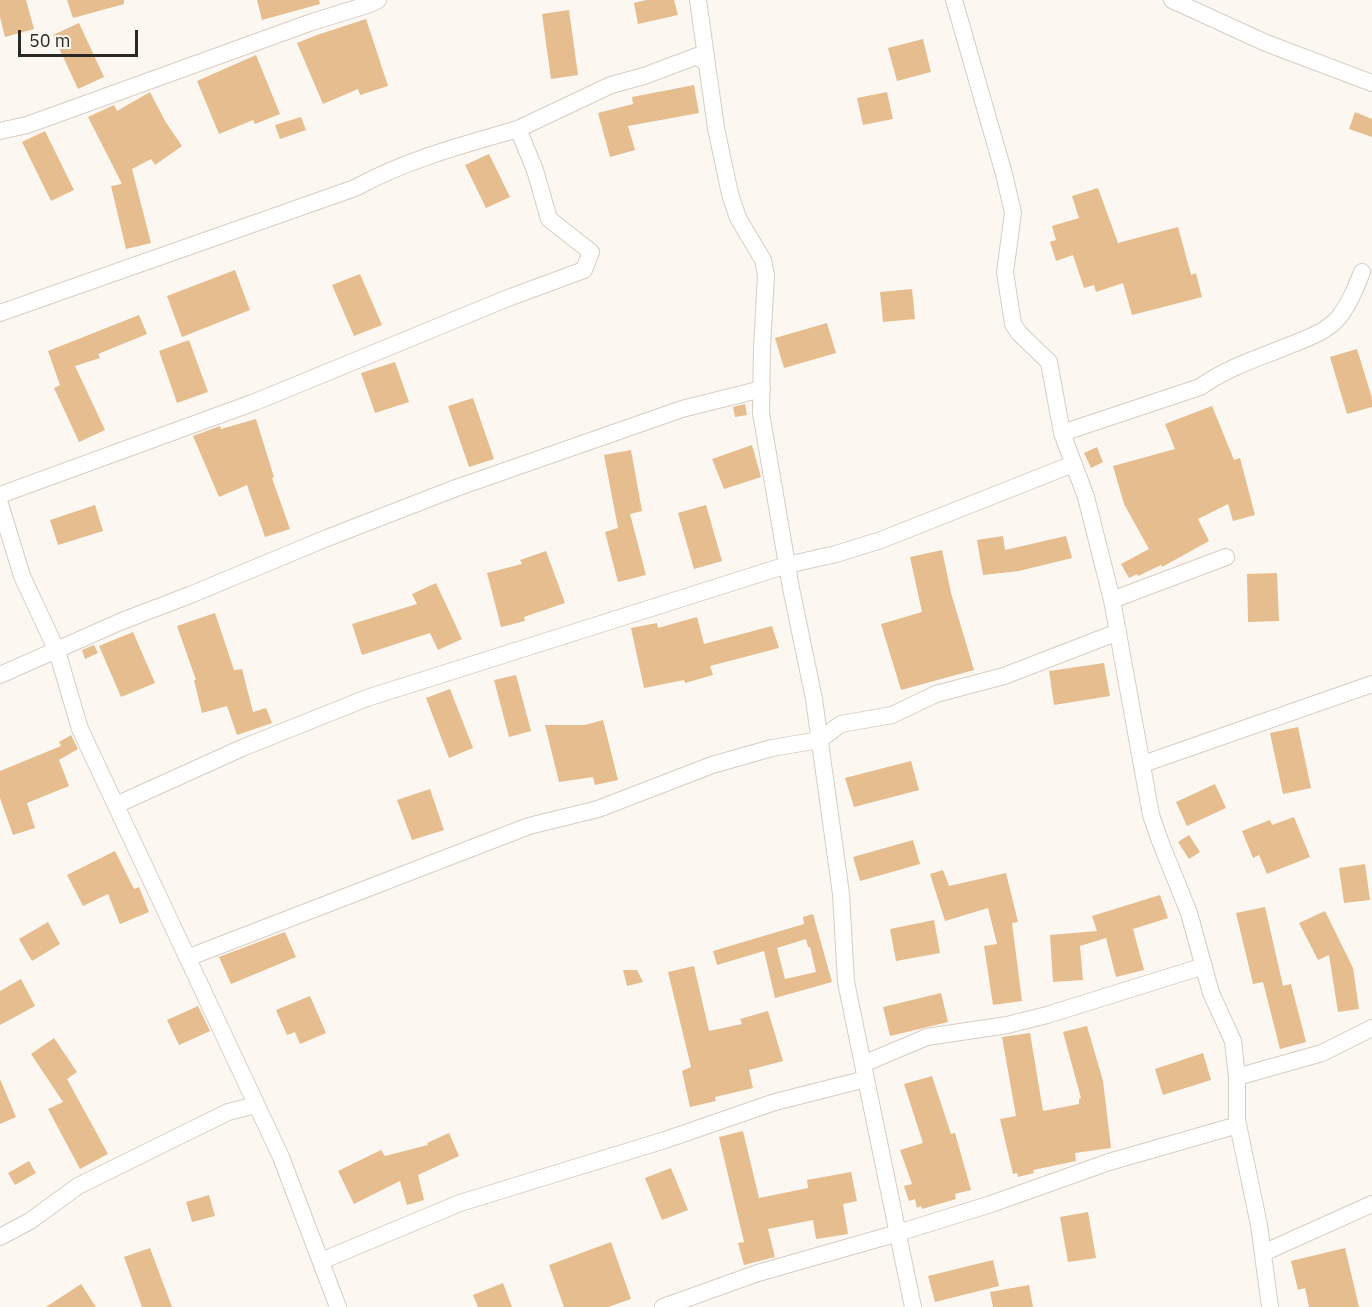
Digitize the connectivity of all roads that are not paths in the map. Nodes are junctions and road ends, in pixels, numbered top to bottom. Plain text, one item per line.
1 (378, 0) edge
2 (698, 0) edge
3 (954, 0) edge
4 (1172, 0) edge
5 (705, 62) junction
6 (1372, 83) edge
7 (518, 129) junction
8 (0, 131) edge
9 (1362, 272) dead end
10 (0, 313) edge
11 (762, 389) junction
12 (1062, 433) junction
13 (1073, 464) junction
14 (0, 495) edge
15 (0, 504) edge
16 (1226, 557) dead end
17 (787, 565) junction
18 (1112, 600) junction
19 (1118, 632) junction
20 (57, 651) junction
21 (0, 675) edge
22 (1372, 684) edge
23 (819, 740) junction
24 (1143, 764) junction
25 (116, 806) junction
26 (187, 958) junction
27 (1204, 966) junction
28 (1372, 1028) edge
29 (865, 1071) junction
30 (1237, 1077) junction
31 (256, 1105) junction
32 (1238, 1125) junction
33 (1372, 1204) edge
34 (898, 1233) junction
35 (0, 1237) edge
36 (1263, 1253) junction
37 (321, 1261) junction
38 (338, 1307) edge
39 (663, 1307) edge
40 (913, 1307) edge
41 (1270, 1307) edge

1 - 8 street
2 - 5 street
3 - 12 street
4 - 6 street
5 - 7 street
5 - 11 street
7 - 10 street
7 - 14 street
9 - 12 street
11 - 17 street
11 - 20 street
12 - 13 street
13 - 17 street
13 - 18 street
15 - 20 street
16 - 18 street
17 - 23 street
17 - 25 street
18 - 19 street
19 - 23 street
19 - 24 street
20 - 21 street
20 - 25 street
22 - 24 street
23 - 26 street
23 - 29 street
24 - 27 street
25 - 26 street
26 - 31 street
27 - 29 street
27 - 30 street
28 - 30 street
29 - 34 street
29 - 37 street
30 - 32 street
31 - 35 street
31 - 37 street
32 - 34 street
32 - 36 street
33 - 36 street
34 - 39 street
34 - 40 street
36 - 41 street
37 - 38 street

